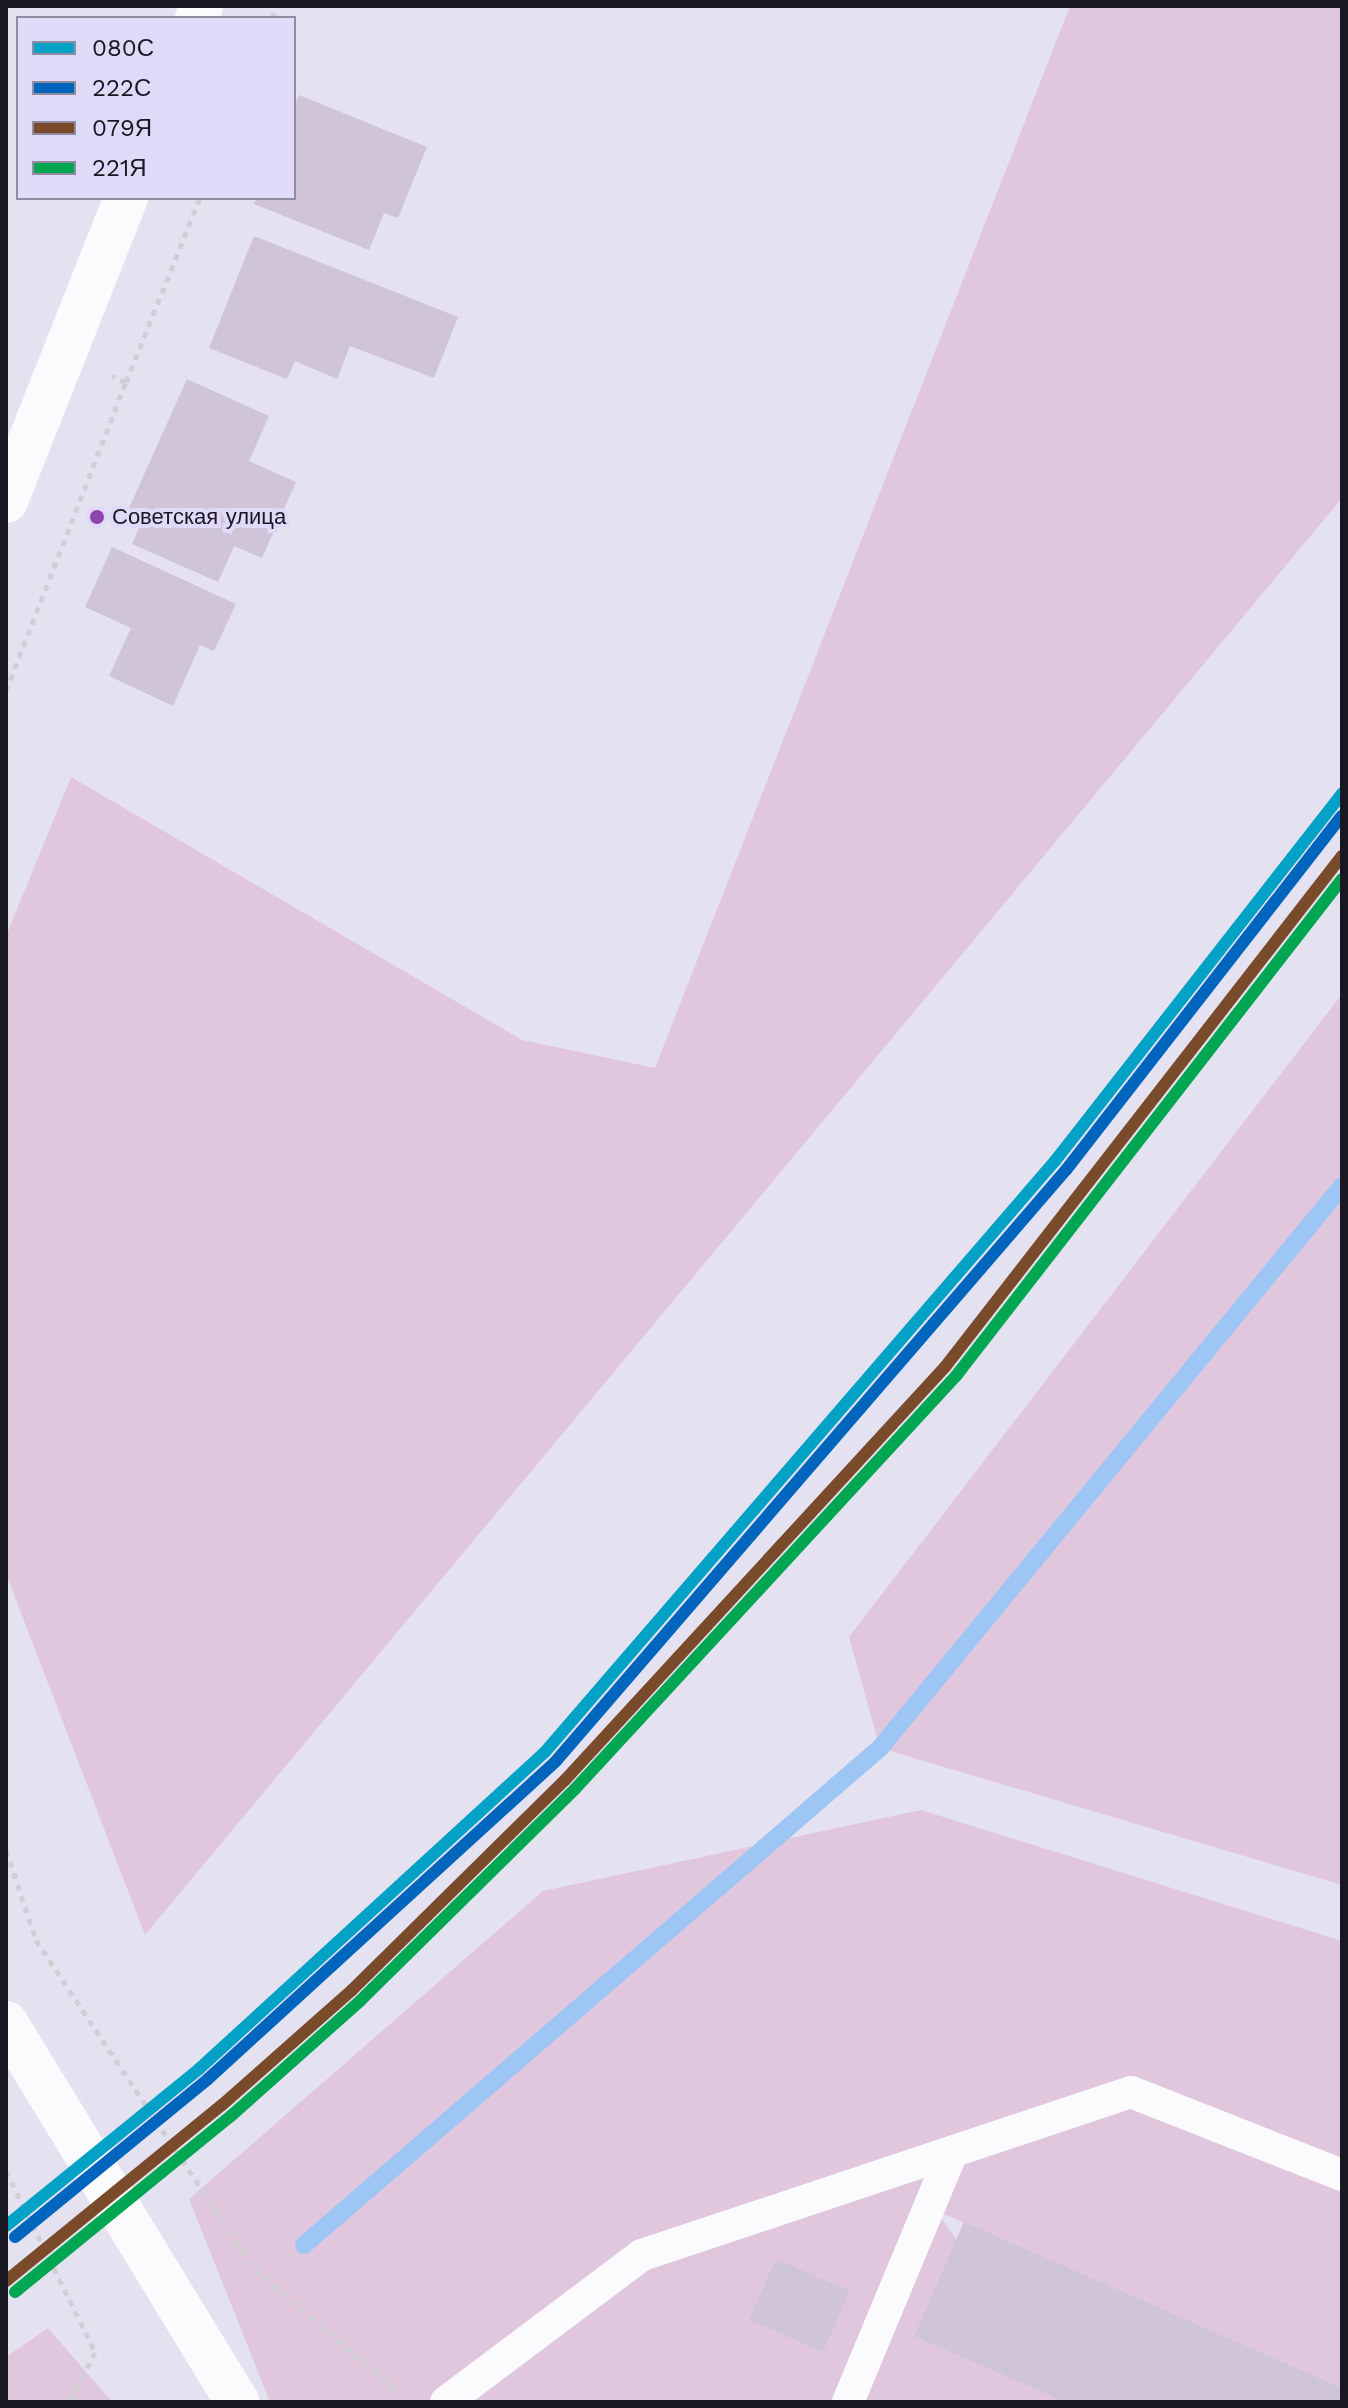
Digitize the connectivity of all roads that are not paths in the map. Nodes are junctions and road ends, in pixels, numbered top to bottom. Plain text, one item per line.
1 (125, 200) edge
2 (6, 501) edge
3 (6, 2023) edge
4 (952, 2152) junction
5 (1342, 2175) edge
6 (237, 2402) edge
7 (446, 2402) edge
8 (848, 2402) edge

1 - 2 highway
3 - 6 highway
4 - 5 lane
4 - 7 lane
4 - 8 lane

